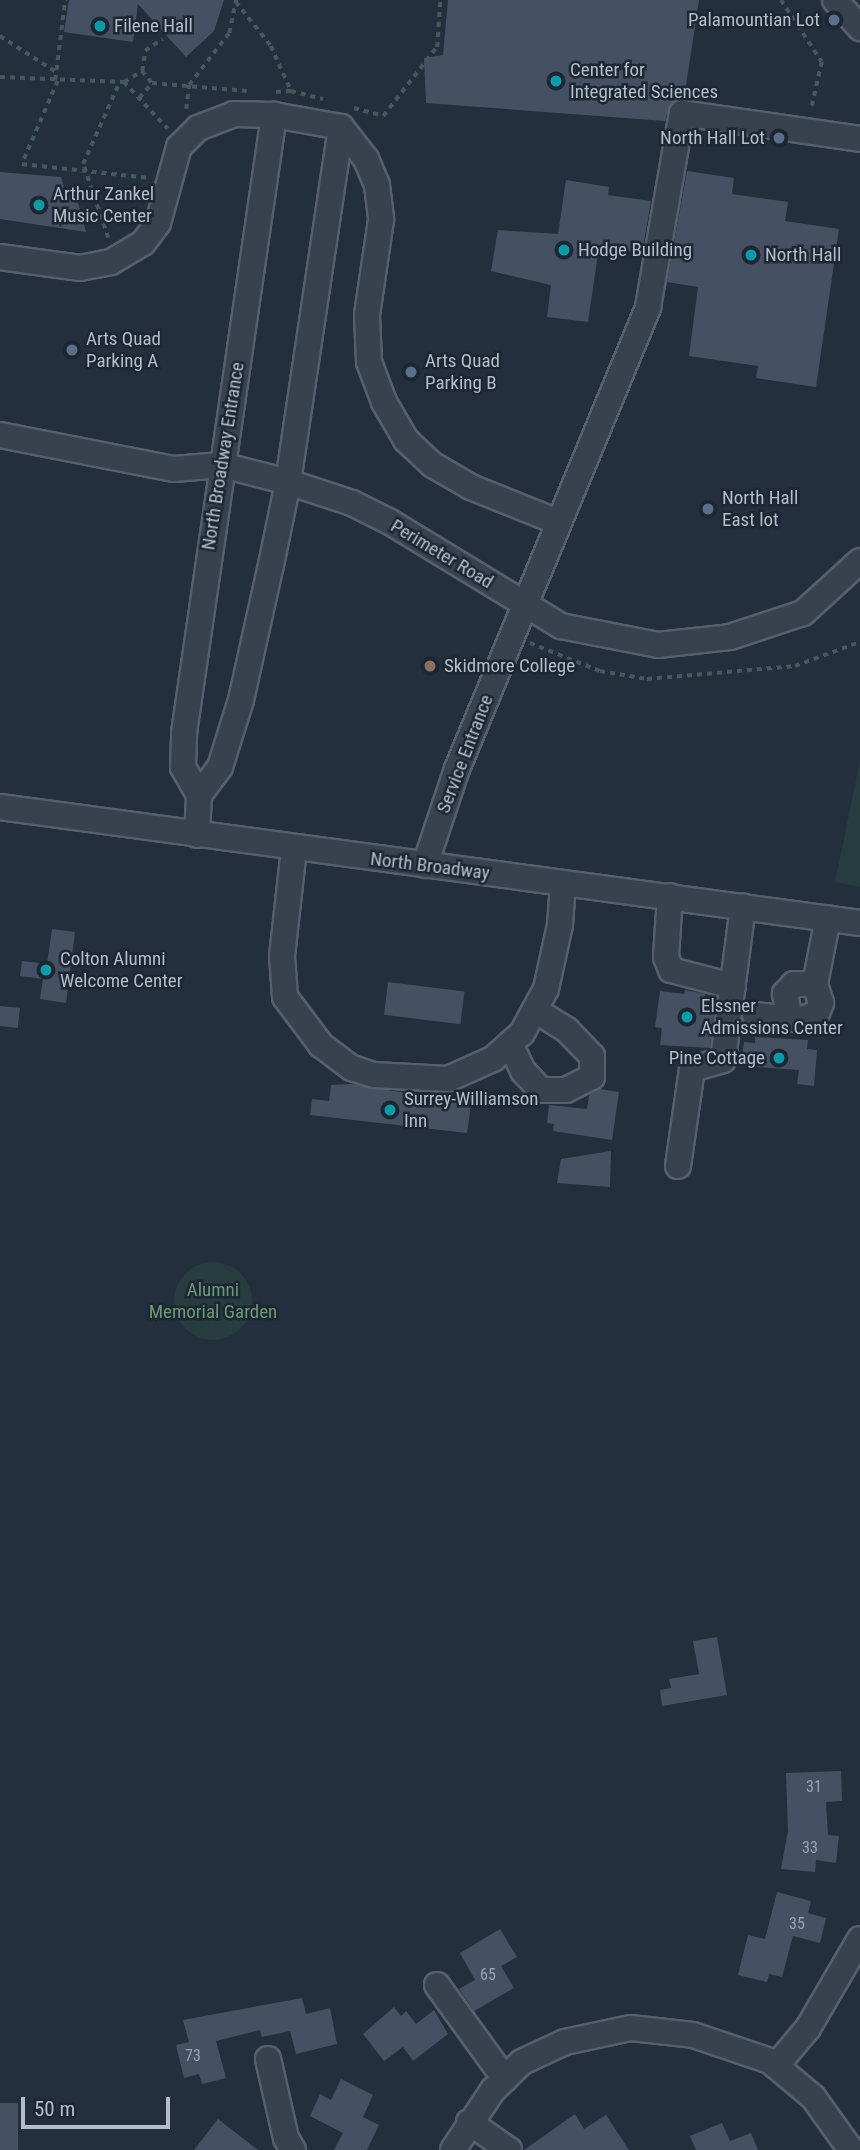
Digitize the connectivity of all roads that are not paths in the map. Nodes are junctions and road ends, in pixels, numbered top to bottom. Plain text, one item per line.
1 (835, 0) edge
2 (860, 28) edge
3 (274, 115) junction
4 (342, 116) junction
5 (860, 139) edge
6 (0, 257) edge
7 (0, 435) edge
8 (222, 465) junction
9 (288, 482) junction
10 (558, 522) junction
11 (860, 561) edge
12 (523, 606) junction
13 (199, 795) junction
14 (0, 807) edge
15 (197, 835) junction
16 (295, 849) junction
17 (425, 865) junction
18 (563, 883) junction
19 (670, 896) junction
20 (743, 906) junction
21 (828, 918) junction
22 (860, 923) edge
23 (733, 986) junction
24 (535, 1010) junction
25 (755, 1014) dead end
26 (510, 1044) junction
27 (678, 1166) dead end
28 (860, 1939) edge
29 (437, 1985) dead end
30 (268, 2059) dead end
31 (776, 2066) junction
32 (505, 2079) junction
33 (470, 2122) junction
34 (293, 2150) edge
35 (453, 2150) edge
36 (509, 2150) edge
37 (851, 2150) edge

1 - 2 street
3 - 4 street
3 - 6 street
3 - 8 street, North Broadway Entrance
4 - 9 street
4 - 10 street
5 - 10 street, Service Entrance
7 - 8 street, Perimeter Road
8 - 9 street, Perimeter Road
8 - 13 street, North Broadway Entrance
9 - 12 street, Perimeter Road
9 - 13 street
10 - 12 street, Service Entrance
11 - 12 street, Perimeter Road
12 - 17 street, Service Entrance
13 - 15 street
14 - 15 street, North Broadway
15 - 16 street, North Broadway
16 - 17 street, North Broadway
16 - 26 street
17 - 18 street, North Broadway
18 - 19 street, North Broadway
18 - 24 street
19 - 20 street, North Broadway
19 - 23 street
20 - 21 street, North Broadway
20 - 23 street
21 - 22 street, North Broadway
21 - 25 street
23 - 27 street
24 - 26 street
24 - 26 street
28 - 31 street
29 - 32 street
30 - 34 street
31 - 32 street
31 - 37 street
32 - 33 street
33 - 35 street
33 - 36 street

